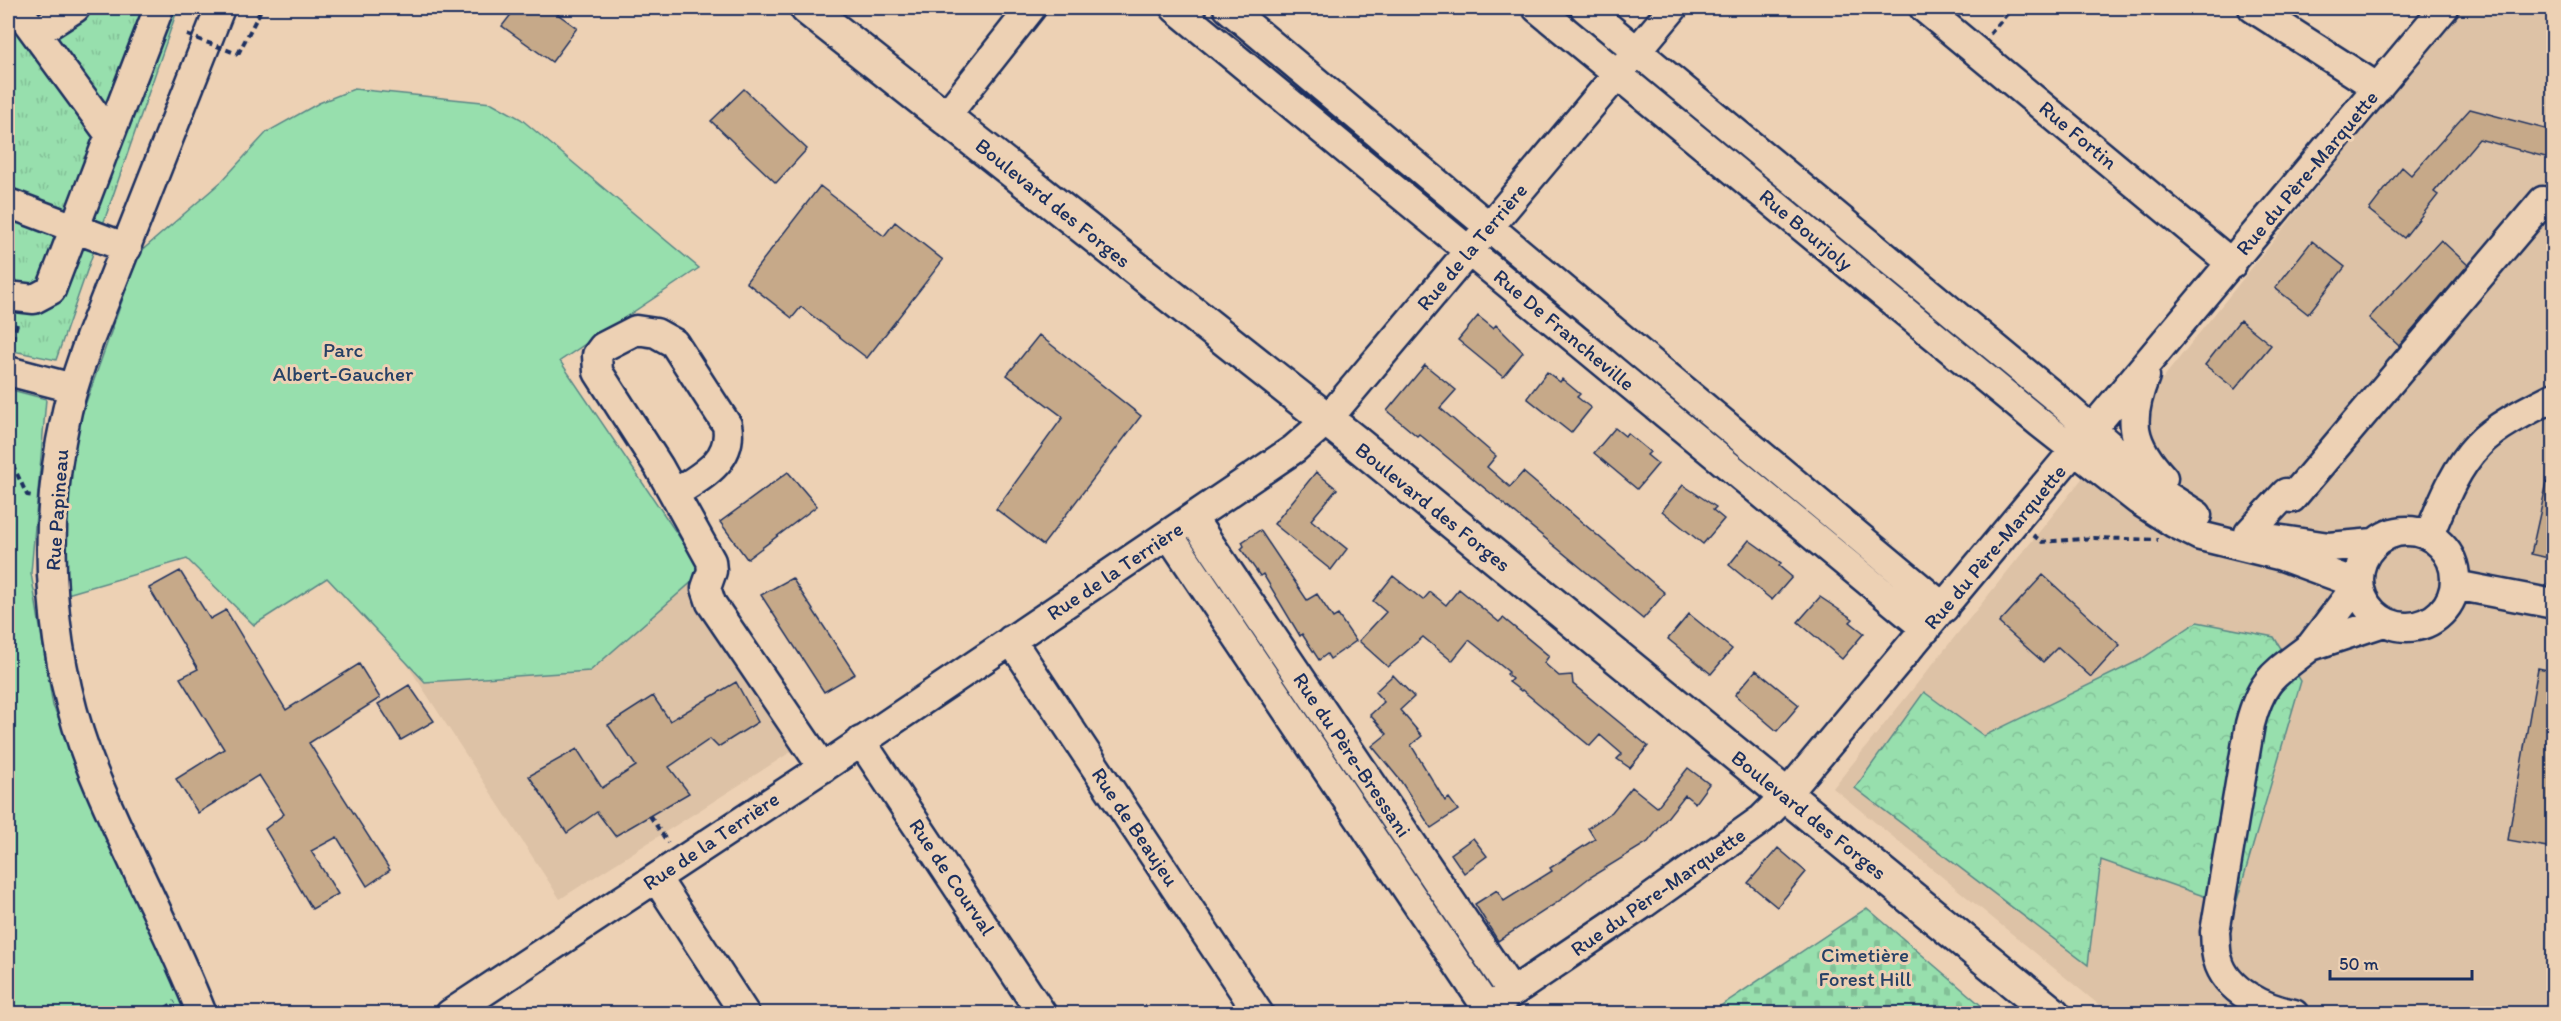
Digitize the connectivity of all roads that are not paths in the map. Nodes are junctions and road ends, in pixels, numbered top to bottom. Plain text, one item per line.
1 (17, 8) edge
2 (75, 8) edge
3 (159, 8) edge
4 (210, 8) edge
5 (220, 8) edge
6 (807, 8) edge
7 (1031, 8) edge
8 (1174, 8) edge
9 (1228, 8) edge
10 (1537, 8) edge
11 (1585, 8) edge
12 (1673, 8) edge
13 (1924, 8) edge
14 (2253, 8) edge
15 (2444, 8) edge
16 (36, 33) junction
17 (196, 40) junction
18 (1637, 51) junction
19 (1617, 74) junction
20 (2378, 88) junction
21 (945, 117) junction
22 (110, 135) junction
23 (8, 203) edge
24 (2553, 203) edge
25 (1489, 227) junction
26 (75, 230) junction
27 (127, 248) junction
28 (1469, 251) junction
29 (2232, 264) junction
30 (8, 296) edge
31 (8, 363) edge
32 (2150, 363) junction
33 (73, 388) junction
34 (2553, 397) edge
35 (1326, 421) junction
36 (2084, 441) junction
37 (674, 494) junction
38 (1193, 519) junction
39 (2192, 523) junction
40 (2249, 533) junction
41 (1169, 535) junction
42 (2429, 536) junction
43 (2374, 543) junction
44 (2358, 584) junction
45 (2455, 585) junction
46 (2553, 604) edge
47 (1944, 608) junction
48 (2384, 622) junction
49 (1926, 629) junction
50 (1011, 640) junction
51 (2311, 646) junction
52 (861, 741) junction
53 (823, 768) junction
54 (1786, 795) junction
55 (656, 878) junction
56 (1512, 992) junction
57 (196, 1011) edge
58 (1484, 1011) edge
59 (450, 1014) edge
60 (744, 1014) edge
61 (1042, 1014) edge
62 (1259, 1014) edge
63 (2053, 1014) edge
64 (2294, 1014) edge

1 - 16 street
2 - 16 street
3 - 22 street
4 - 17 street
5 - 17 street, Rue Papineau
6 - 21 main road, Boulevard des Forges
7 - 21 street
8 - 28 street, Rue De Francheville
9 - 25 street, Rue De Francheville
10 - 19 street, Rue Bourjoly
11 - 18 street, Rue Bourjoly
12 - 18 street, Rue de la Terrière
13 - 29 street, Rue Fortin
14 - 20 street
15 - 20 street, Rue du Père-Marquette
16 - 22 street
17 - 27 street, Rue Papineau
18 - 19 street, Rue de la Terrière
18 - 36 street, Rue Bourjoly
19 - 25 street, Rue de la Terrière
19 - 36 street, Rue Bourjoly
20 - 29 street, Rue du Père-Marquette
21 - 35 main road, Boulevard des Forges
22 - 26 street
23 - 26 street
24 - 40 street
25 - 28 street, Rue de la Terrière
25 - 47 street, Rue De Francheville
26 - 27 street
26 - 30 street
27 - 33 street, Rue Papineau
28 - 35 street, Rue de la Terrière
28 - 49 street, Rue De Francheville
29 - 32 street, Rue du Père-Marquette
31 - 33 street
32 - 36 street, Rue du Père-Marquette
32 - 39 street
33 - 57 street, Rue Papineau
34 - 42 street
35 - 38 street, Rue de la Terrière
35 - 54 main road, Boulevard des Forges
36 - 39 street
36 - 47 street, Rue du Père-Marquette
37 - 37 street
37 - 53 street
38 - 41 street, Rue de la Terrière
38 - 56 street, Rue du Père-Bressani
39 - 40 street
39 - 44 street
40 - 43 street
41 - 50 street, Rue de la Terrière
41 - 58 street, Rue du Père-Bressani
42 - 43 street
42 - 45 street
43 - 44 street
44 - 48 street
44 - 51 street
45 - 46 street
45 - 48 street
47 - 49 street, Rue du Père-Marquette
48 - 51 street
49 - 54 street, Rue du Père-Marquette
50 - 52 street, Rue de la Terrière
50 - 62 street, Rue de Beaujeu
51 - 64 street
52 - 53 street, Rue de la Terrière
52 - 61 street, Rue de Courval
53 - 55 street, Rue de la Terrière
54 - 56 street, Rue du Père-Marquette
54 - 63 main road, Boulevard des Forges
55 - 59 street, Rue de la Terrière
55 - 60 street
56 - 58 street, Rue du Père-Marquette

